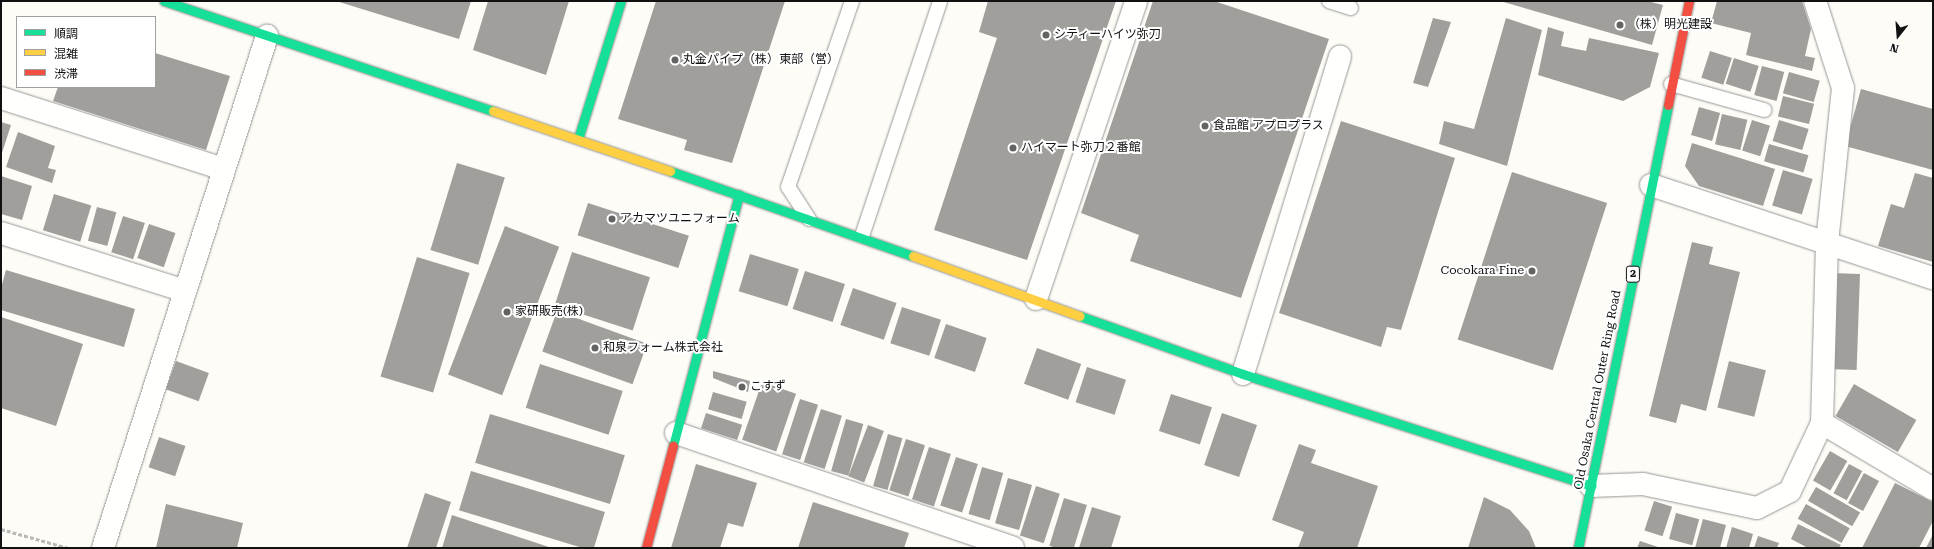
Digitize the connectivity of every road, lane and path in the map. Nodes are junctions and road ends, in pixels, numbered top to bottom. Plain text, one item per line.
1 (164, 1) edge
2 (621, 1) edge
3 (852, 1) edge
4 (940, 1) edge
5 (1136, 1) edge
6 (1329, 1) edge
7 (1689, 1) edge
8 (1815, 1) edge
9 (1351, 8) dead end
10 (267, 36) junction
11 (1340, 56) dead end
12 (1671, 84) junction
13 (1, 98) edge
14 (1764, 110) dead end
15 (578, 139) junction
16 (224, 169) junction
17 (1651, 185) junction
18 (739, 194) junction
19 (810, 221) junction
20 (1, 233) edge
21 (862, 236) junction
22 (1827, 243) junction
23 (1933, 278) edge
24 (185, 291) junction
25 (1036, 300) junction
26 (1243, 374) junction
27 (1822, 423) junction
28 (676, 434) junction
29 (1591, 486) junction
30 (1933, 488) edge
31 (1, 529) edge
32 (68, 548) edge
33 (103, 548) edge
34 (646, 548) edge
35 (1014, 548) edge
36 (1578, 548) edge

1 - 10 street
2 - 15 street
3 - 19 lane
4 - 21 lane
5 - 25 street
6 - 9 lane
7 - 12 street, Old Osaka Central Outer Ring Road / 2
8 - 22 street
10 - 15 street
10 - 16 street
11 - 26 street
12 - 14 lane
12 - 17 street, Old Osaka Central Outer Ring Road / 2
13 - 16 street
15 - 18 street
16 - 24 street
17 - 22 street
17 - 29 street, Old Osaka Central Outer Ring Road / 2
18 - 19 street
18 - 28 street
19 - 21 street
20 - 24 street
21 - 25 street
22 - 23 street
22 - 27 street
24 - 33 street
25 - 26 street
26 - 29 street
27 - 29 street
27 - 30 street
28 - 34 street
28 - 35 street
29 - 36 street, Old Osaka Central Outer Ring Road / 2
31 - 32 path

